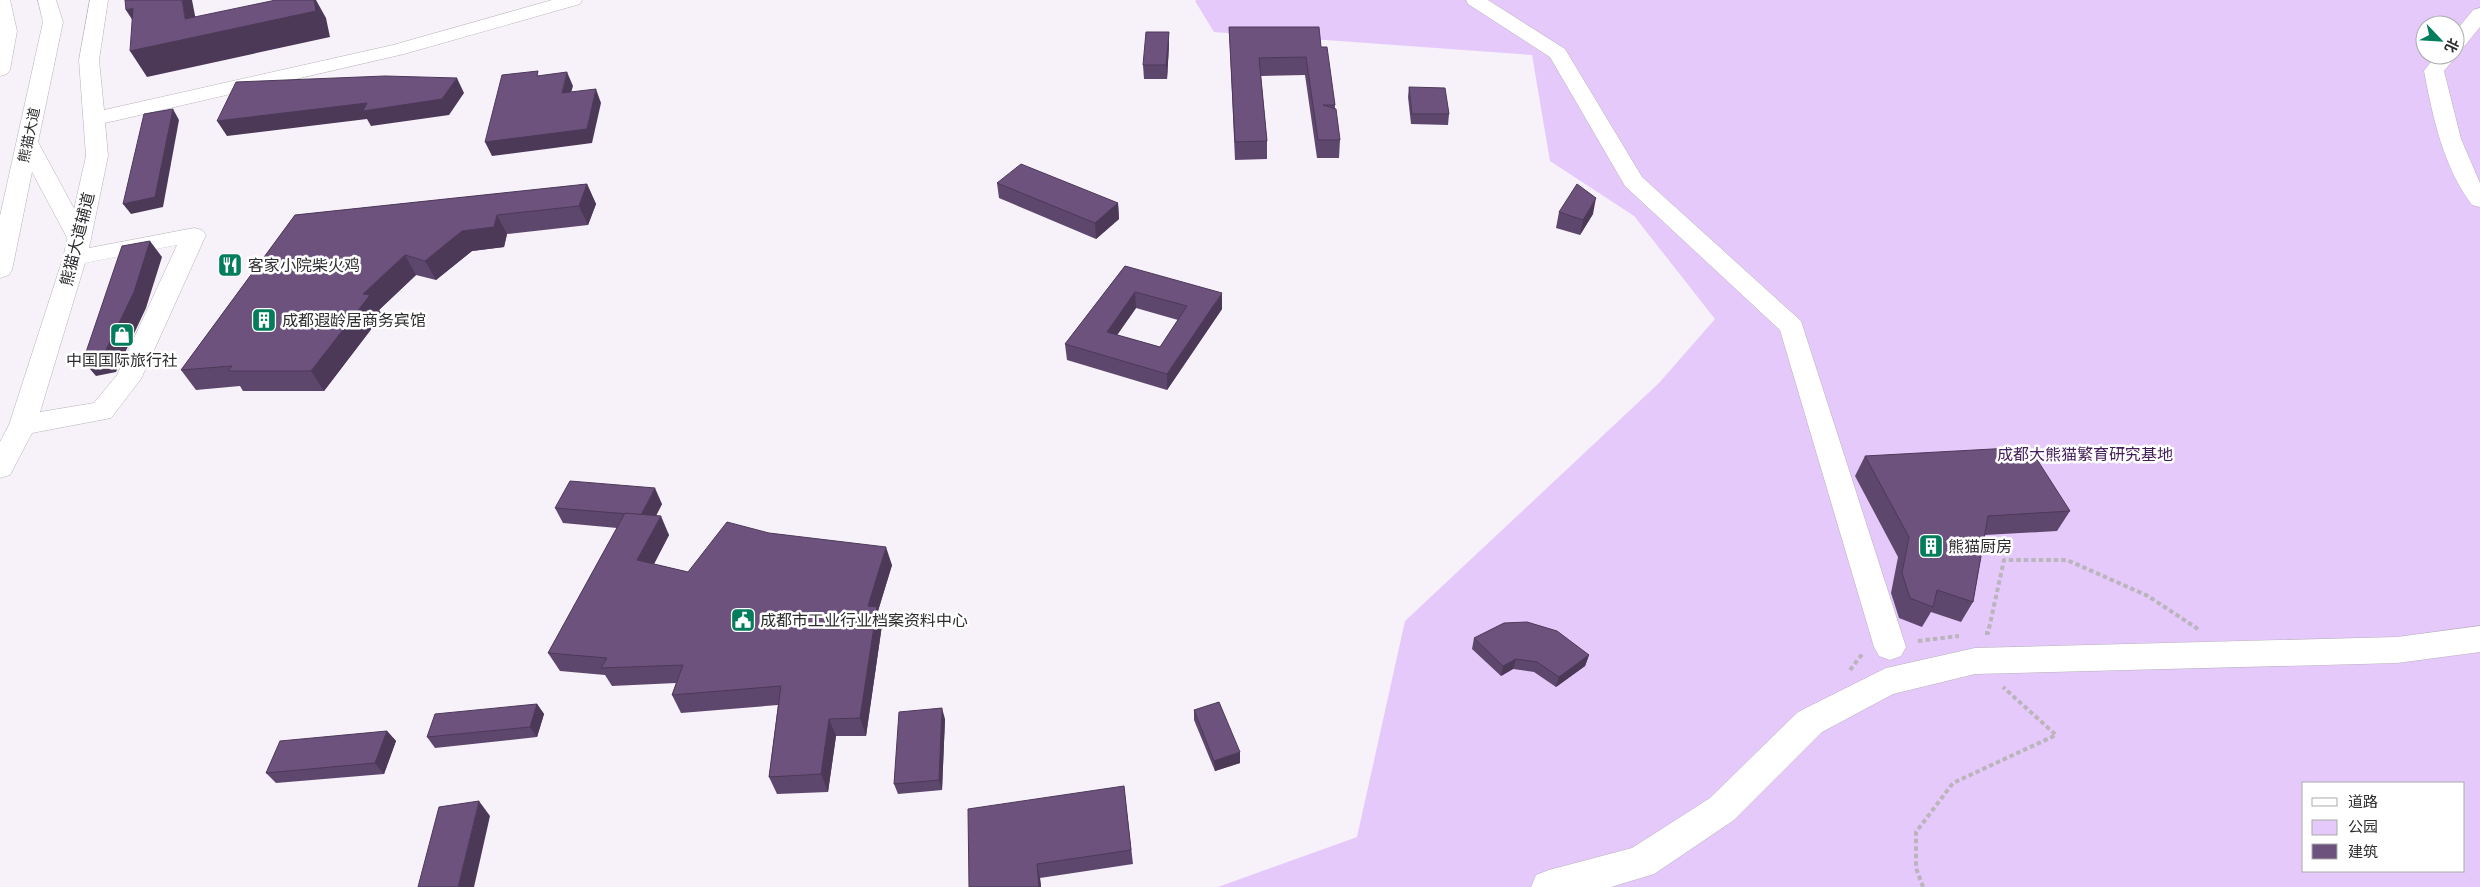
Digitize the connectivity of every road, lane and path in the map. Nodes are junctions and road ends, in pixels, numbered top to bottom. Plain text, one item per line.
1 (1, 0) edge
2 (47, 0) edge
3 (99, 0) edge
4 (573, 0) edge
5 (1475, 0) edge
6 (2480, 14) edge
7 (2465, 33) edge
8 (2439, 65) edge
9 (0, 70) edge
10 (94, 119) junction
11 (28, 142) junction
12 (2480, 200) edge
13 (77, 249) junction
14 (0, 270) edge
15 (23, 425) junction
16 (0, 468) edge
17 (2480, 639) edge
18 (1974, 643) junction
19 (1890, 647) junction
20 (2240, 654) junction
21 (1845, 676) dead end
22 (1550, 887) edge
23 (1923, 887) edge

1 - 9 street
2 - 11 street, 熊猫大道
3 - 10 street, 熊猫大道辅道
4 - 10 street
5 - 19 street
6 - 7 street
8 - 12 street
10 - 13 street, 熊猫大道辅道
11 - 13 street
11 - 14 street, 熊猫大道
13 - 15 street, 熊猫大道辅道
13 - 15 street
15 - 16 street, 熊猫大道辅道
17 - 20 street
18 - 19 path
18 - 20 street
18 - 20 path
18 - 22 street
18 - 23 path
19 - 21 path

